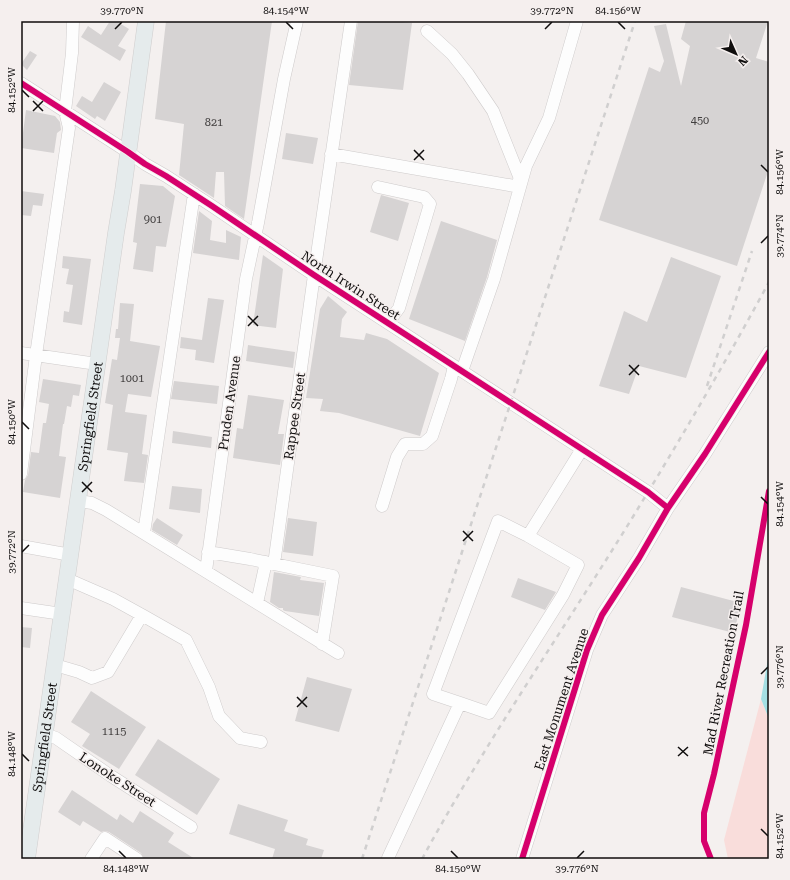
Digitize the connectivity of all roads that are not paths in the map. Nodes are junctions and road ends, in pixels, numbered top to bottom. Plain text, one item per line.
1 (73, 21) edge
2 (146, 21) edge
3 (298, 21) edge
4 (351, 21) edge
5 (577, 21) edge
6 (427, 31) dead end
7 (21, 83) edge
8 (65, 111) junction
9 (128, 152) junction
10 (331, 154) junction
11 (378, 187) dead end
12 (520, 187) junction
13 (194, 194) junction
14 (255, 235) junction
15 (314, 275) junction
16 (388, 323) junction
17 (769, 352) edge
18 (21, 353) edge
19 (36, 355) junction
20 (97, 364) junction
21 (458, 369) junction
22 (582, 449) junction
23 (21, 474) edge
24 (78, 501) junction
25 (382, 506) dead end
26 (668, 508) junction
27 (144, 533) junction
28 (528, 536) junction
29 (21, 546) edge
30 (208, 552) junction
31 (71, 555) junction
32 (270, 560) junction
33 (206, 571) junction
34 (67, 579) junction
35 (257, 603) junction
36 (21, 608) edge
37 (62, 614) junction
38 (142, 616) junction
39 (322, 644) junction
40 (338, 653) dead end
41 (55, 665) junction
42 (460, 703) junction
43 (44, 734) junction
44 (261, 742) dead end
45 (191, 827) dead end
46 (388, 858) edge
47 (27, 859) edge
48 (91, 859) edge
49 (137, 859) edge
50 (522, 859) edge

1 - 8 street
2 - 9 main road, Springfield Street
3 - 14 street, Pruden Avenue
4 - 10 street, Rappee Street
5 - 12 street
6 - 12 street
7 - 8 street, North Irwin Street
8 - 9 street, North Irwin Street
8 - 19 street
9 - 13 street, North Irwin Street
9 - 20 main road, Springfield Street
10 - 12 street
10 - 15 street, Rappee Street
11 - 16 street
12 - 21 street
13 - 14 street, North Irwin Street
13 - 27 street
14 - 15 street, North Irwin Street
14 - 30 street, Pruden Avenue
15 - 16 street, North Irwin Street
15 - 32 street, Rappee Street
16 - 21 street, North Irwin Street
17 - 26 street, East Monument Avenue
18 - 19 street
19 - 20 street
19 - 23 street
20 - 24 main road, Springfield Street
21 - 22 street, North Irwin Street
21 - 25 street
22 - 26 street, North Irwin Street
22 - 28 street
24 - 27 street
24 - 31 main road, Springfield Street
26 - 50 street, East Monument Avenue
27 - 33 street
28 - 42 street
28 - 42 street
29 - 31 street
30 - 32 street
30 - 33 street, Pruden Avenue
31 - 34 main road, Springfield Street
32 - 35 street, Rappee Street
32 - 39 street
33 - 35 street
34 - 37 main road, Springfield Street
34 - 38 street
35 - 39 street
36 - 37 street
37 - 41 main road, Springfield Street
38 - 41 street
38 - 44 street
39 - 40 street
41 - 43 main road, Springfield Street
42 - 46 street
43 - 45 street, Lonoke Street
43 - 47 main road, Springfield Street
48 - 49 street

